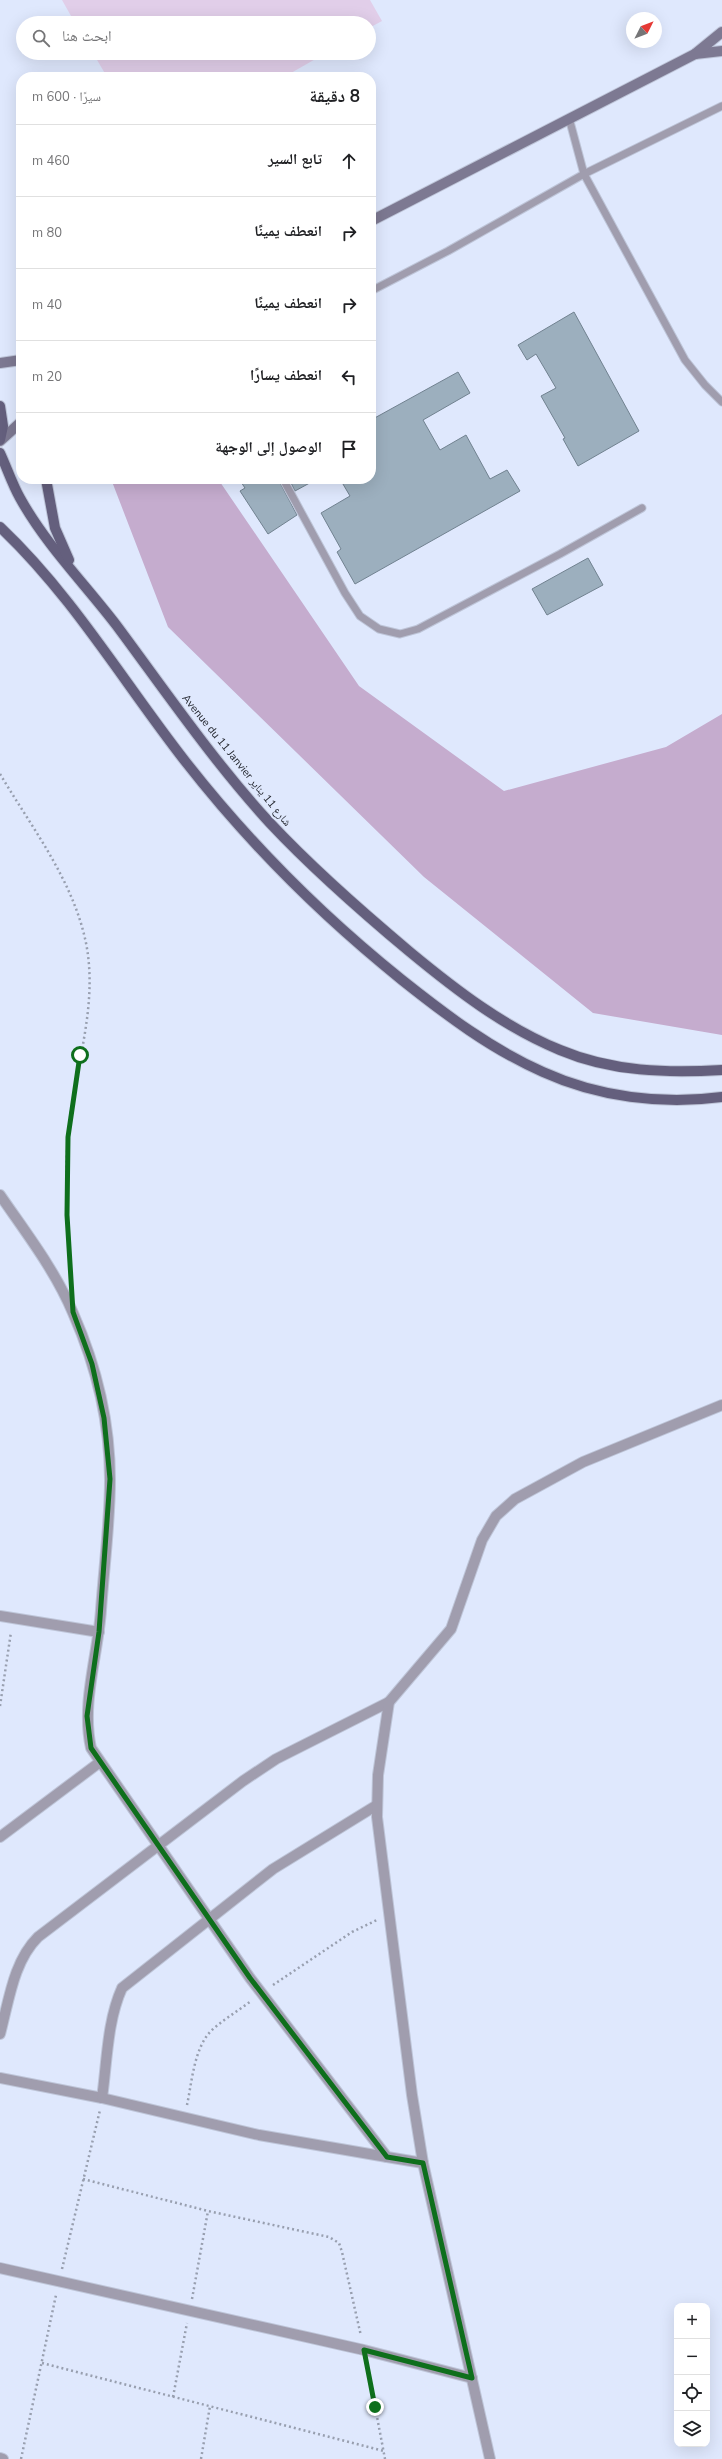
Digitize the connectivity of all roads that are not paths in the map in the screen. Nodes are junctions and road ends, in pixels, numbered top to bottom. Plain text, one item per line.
1 (722, 32) edge
2 (722, 51) edge
3 (696, 54) junction
4 (722, 106) edge
5 (569, 118) junction
6 (584, 174) junction
7 (376, 218) edge
8 (376, 288) edge
9 (16, 361) edge
10 (0, 363) edge
11 (722, 402) edge
12 (0, 406) edge
13 (16, 427) edge
14 (0, 441) edge
15 (0, 453) edge
16 (47, 484) edge
17 (286, 484) edge
18 (642, 508) dead end
19 (0, 527) edge
20 (74, 573) junction
21 (722, 1070) edge
22 (722, 1097) edge
23 (0, 1195) edge
24 (722, 1405) edge
25 (0, 1616) edge
26 (99, 1632) junction
27 (389, 1702) junction
28 (100, 1762) junction
29 (377, 1805) junction
30 (0, 1837) edge
31 (158, 1843) junction
32 (210, 1920) junction
33 (0, 2034) edge
34 (0, 2078) edge
35 (102, 2098) junction
36 (387, 2157) junction
37 (423, 2163) junction
38 (0, 2268) edge
39 (472, 2378) junction
40 (0, 2458) edge
41 (3, 2459) edge
42 (490, 2459) edge

1 - 3 street
2 - 3 street
3 - 5 street
4 - 6 lane
5 - 6 lane
5 - 7 street
6 - 8 lane
6 - 11 lane
9 - 10 street
12 - 14 main road
13 - 14 street
15 - 20 main road, Avenue du 11 Janvier شارع 11 يناير
16 - 20 main road
17 - 18 lane
19 - 22 main road
20 - 21 main road, Avenue du 11 Janvier شارع 11 يناير
23 - 26 street
24 - 27 street
25 - 26 street
26 - 28 street
27 - 29 street
27 - 31 street
28 - 30 street
28 - 31 street
29 - 32 street
29 - 37 street
31 - 32 street
31 - 33 street
32 - 35 street
32 - 36 street
34 - 35 street
35 - 36 street
36 - 37 street
37 - 39 street
38 - 39 street
39 - 42 street
40 - 41 street

